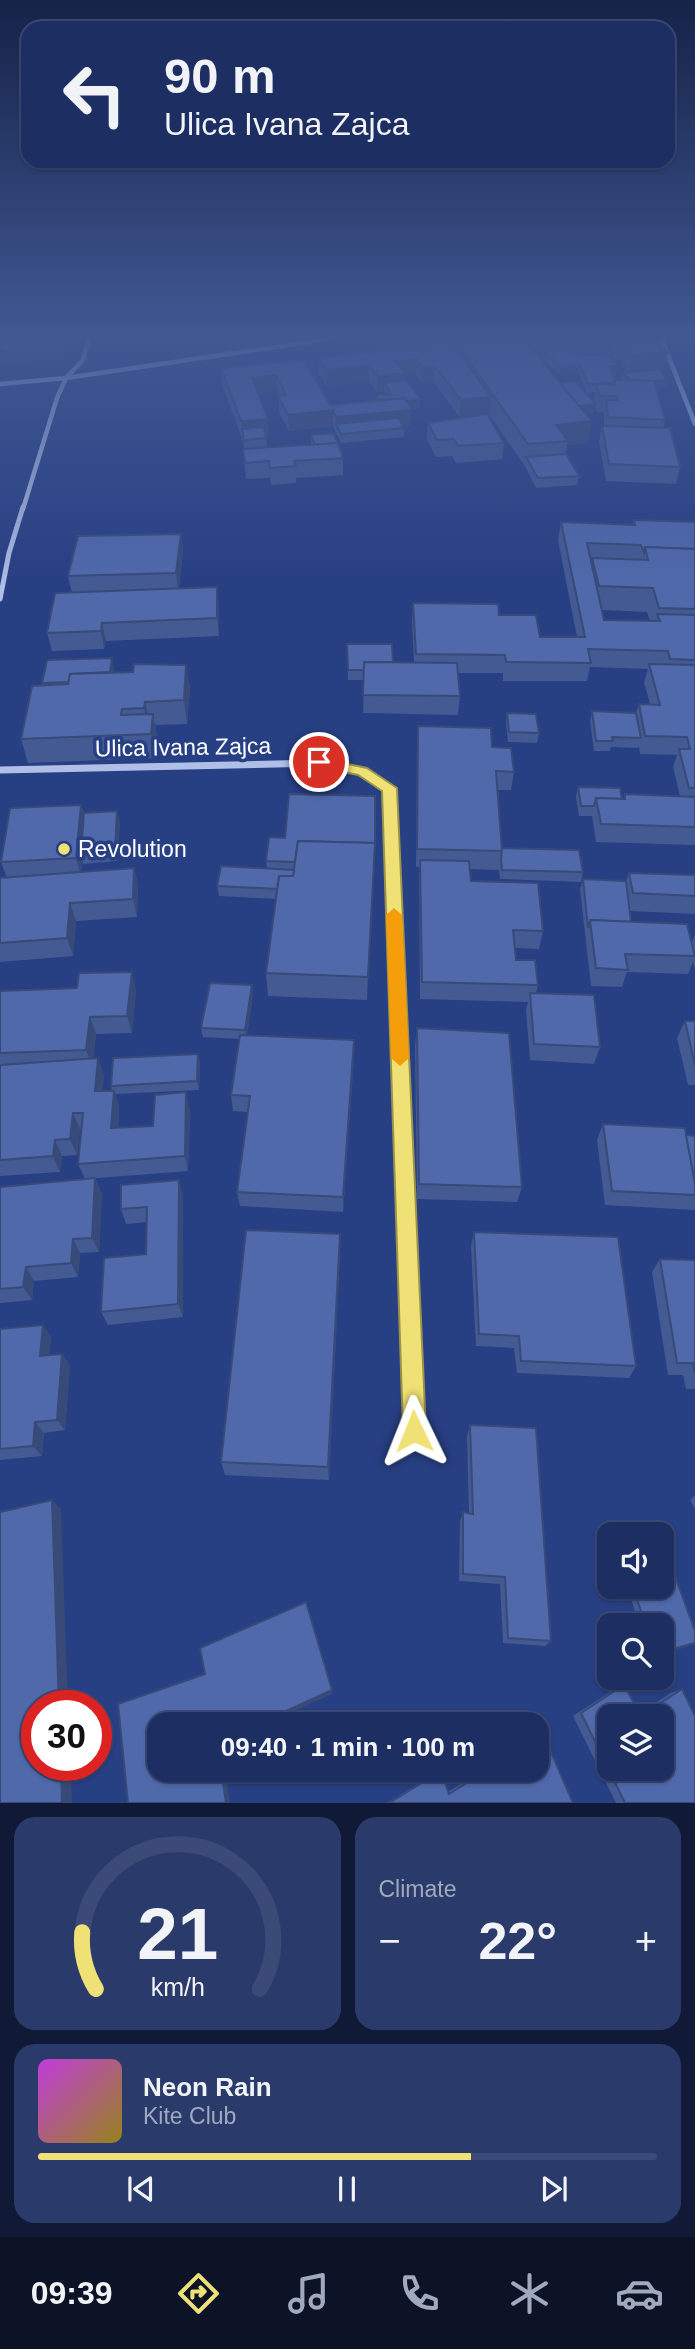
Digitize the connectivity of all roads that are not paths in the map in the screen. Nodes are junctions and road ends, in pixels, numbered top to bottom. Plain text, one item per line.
1 (52, 421) edge
2 (0, 598) edge
3 (0, 770) edge
4 (414, 1431) dead end

1 - 2 street
3 - 4 street, Ulica Ivana Zajca

